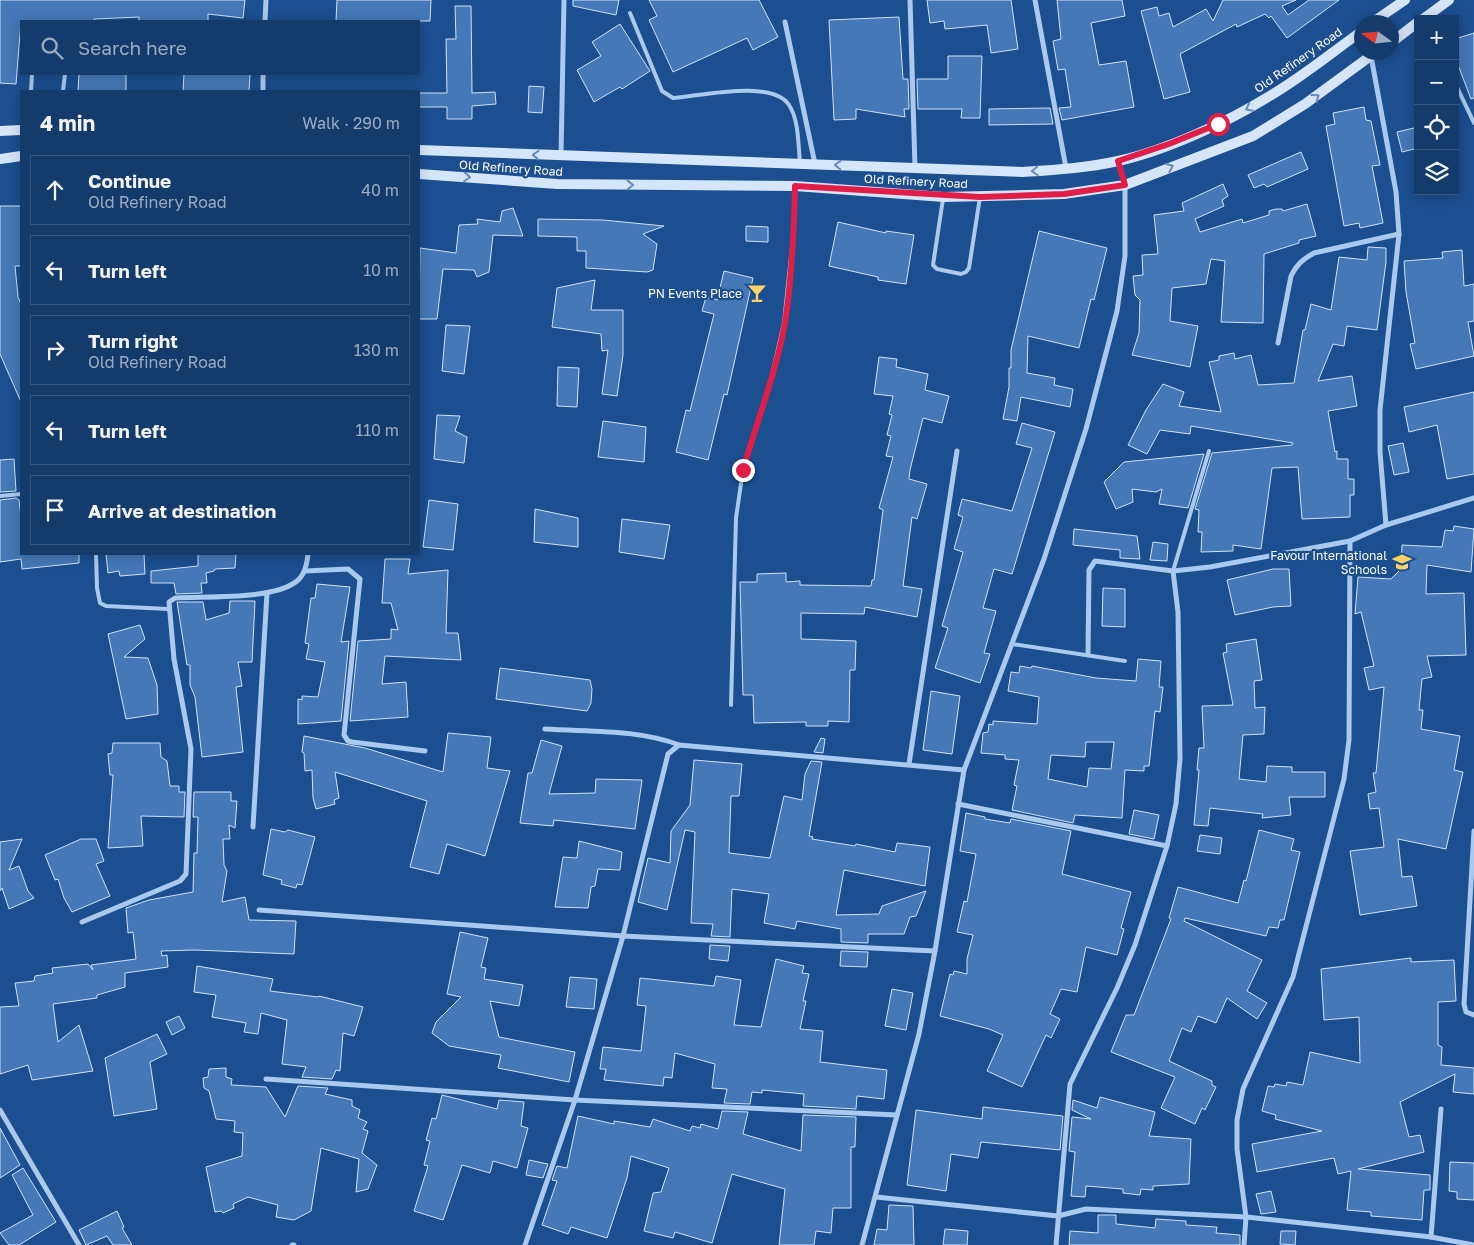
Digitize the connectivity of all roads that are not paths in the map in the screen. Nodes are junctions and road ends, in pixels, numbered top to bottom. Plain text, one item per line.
1 (266, 0) edge
2 (564, 0) edge
3 (910, 0) edge
4 (1035, 0) edge
5 (1405, 0) edge
6 (1449, 0) edge
7 (630, 13) dead end
8 (1383, 15) edge
9 (1430, 15) edge
10 (265, 20) edge
11 (785, 22) dead end
12 (1414, 25) edge
13 (1354, 37) edge
14 (1399, 37) edge
15 (1366, 60) edge
16 (1375, 60) edge
17 (32, 75) edge
18 (65, 75) edge
19 (263, 75) edge
20 (31, 90) edge
21 (63, 90) edge
22 (262, 90) edge
23 (1459, 91) edge
24 (1474, 123) edge
25 (20, 130) edge
26 (0, 131) edge
27 (420, 150) edge
28 (561, 155) junction
29 (20, 156) edge
30 (0, 159) edge
31 (1118, 161) junction
32 (801, 164) junction
33 (815, 164) junction
34 (915, 168) junction
35 (1066, 169) junction
36 (420, 174) edge
37 (1125, 185) junction
38 (795, 186) junction
39 (944, 197) junction
40 (980, 197) junction
41 (1399, 234) junction
42 (1278, 343) dead end
43 (957, 451) dead end
44 (1209, 451) dead end
45 (20, 494) edge
46 (0, 496) edge
47 (1474, 498) edge
48 (1386, 525) junction
49 (1350, 541) junction
50 (96, 555) edge
51 (308, 555) edge
52 (304, 571) junction
53 (1174, 571) junction
54 (267, 593) junction
55 (168, 609) junction
56 (1012, 644) junction
57 (1088, 655) junction
58 (1125, 660) dead end
59 (731, 705) dead end
60 (545, 730) dead end
61 (679, 746) junction
62 (425, 751) dead end
63 (909, 764) junction
64 (964, 770) junction
65 (958, 804) junction
66 (253, 827) dead end
67 (1474, 831) edge
68 (1167, 846) junction
69 (1474, 867) edge
70 (259, 910) dead end
71 (82, 922) dead end
72 (623, 936) junction
73 (935, 951) junction
74 (1474, 1015) edge
75 (266, 1079) dead end
76 (575, 1100) junction
77 (1441, 1109) dead end
78 (0, 1110) edge
79 (897, 1115) junction
80 (876, 1197) junction
81 (1058, 1216) junction
82 (1246, 1217) junction
83 (1431, 1237) junction
84 (79, 1245) edge
85 (525, 1245) edge
86 (862, 1245) edge
87 (1056, 1245) edge
88 (1244, 1245) edge
89 (1474, 1245) edge

1 - 10 street
2 - 28 street
3 - 34 street
4 - 35 street
5 - 8 main road
6 - 9 main road
7 - 32 lane
11 - 33 street
12 - 14 main road
13 -> 31 main road, Old Refinery Road
37 -> 15 main road, Old Refinery Road
16 - 41 street
17 - 20 lane
18 - 21 lane
19 - 22 street
23 - 24 lane
25 - 26 main road
28 -> 27 main road, Old Refinery Road
28 - 32 main road, Old Refinery Road
29 - 30 main road
31 - 35 main road, Old Refinery Road
31 - 37 street
32 - 33 main road, Old Refinery Road
34 -> 33 main road, Old Refinery Road
35 -> 34 main road, Old Refinery Road
36 -> 38 main road, Old Refinery Road
37 - 40 main road, Old Refinery Road
37 - 56 street
38 - 39 main road, Old Refinery Road
38 - 59 lane
39 - 40 main road, Old Refinery Road
39 - 40 lane
41 - 42 street
41 - 48 street
43 - 63 street
44 - 53 lane
45 - 46 lane
47 - 48 street
48 - 49 street
49 - 53 street
49 - 82 street
50 - 55 lane
51 - 52 street
52 - 54 street
52 - 62 street
53 - 57 street
53 - 68 street
54 - 55 street
54 - 66 street
55 - 71 street
56 - 57 lane
56 - 64 street
57 - 58 lane
60 - 61 street
61 - 63 street
61 - 72 street
63 - 64 street
64 - 65 street
65 - 68 street
65 - 73 street
67 - 69 street
68 - 81 street
69 - 74 street
70 - 72 street
72 - 73 street
72 - 76 street
73 - 79 street
75 - 76 street
76 - 79 street
76 - 85 street
77 - 83 street
78 - 84 street
79 - 80 street
80 - 81 street
80 - 86 street
81 - 82 street
81 - 87 street
82 - 83 street
82 - 88 street
83 - 89 street

